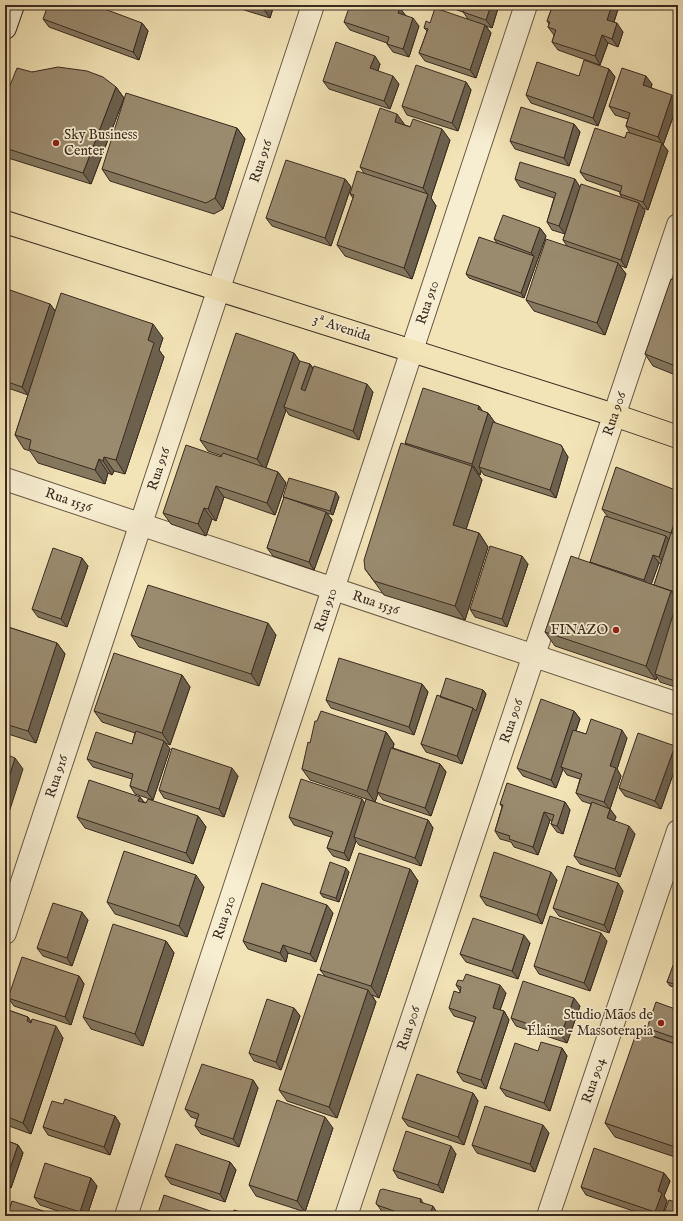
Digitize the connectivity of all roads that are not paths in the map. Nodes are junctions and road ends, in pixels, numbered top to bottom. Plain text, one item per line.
1 (13, 5) edge
2 (313, 5) edge
3 (526, 5) edge
4 (5, 28) edge
5 (5, 222) edge
6 (678, 225) edge
7 (219, 290) junction
8 (412, 351) junction
9 (614, 415) junction
10 (678, 437) edge
11 (5, 479) edge
12 (140, 525) junction
13 (333, 589) junction
14 (534, 656) junction
15 (678, 704) edge
16 (678, 831) edge
17 (5, 933) edge
18 (126, 1216) edge
19 (346, 1216) edge
20 (548, 1216) edge

1 - 4 street
2 - 7 street, Rua 916
3 - 8 street, Rua 910
5 - 7 main road, 3ª Avenida
6 - 9 street, Rua 906
7 - 8 main road, 3ª Avenida
7 - 12 street, Rua 916
8 - 9 main road, 3ª Avenida
8 - 13 street, Rua 910
9 - 10 main road, 3ª Avenida
9 - 14 street, Rua 906
11 - 12 street, Rua 1536
12 - 13 street, Rua 1536
12 - 17 street, Rua 916
13 - 14 street, Rua 1536
13 - 18 street, Rua 910
14 - 15 street, Rua 1536
14 - 19 street, Rua 906
16 - 20 street, Rua 904

